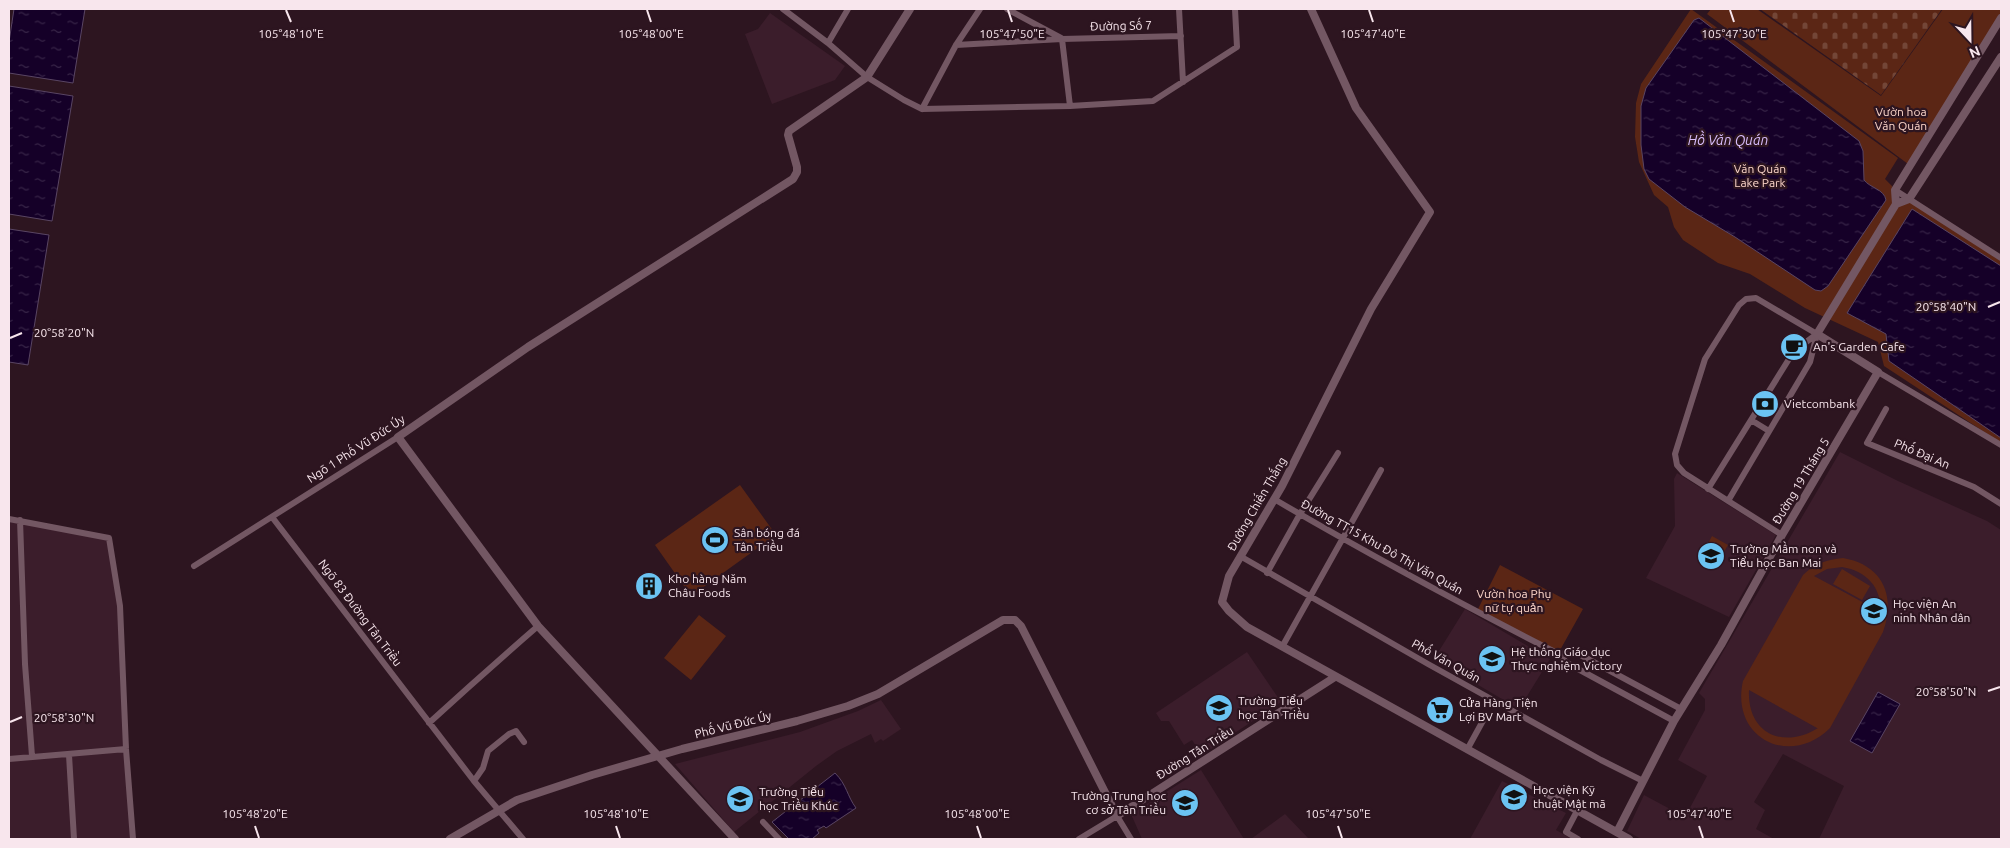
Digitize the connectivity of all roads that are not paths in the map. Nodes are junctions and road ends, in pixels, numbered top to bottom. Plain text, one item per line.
1 (783, 9) edge
2 (848, 9) edge
3 (910, 9) edge
4 (980, 9) edge
5 (1007, 9) edge
6 (1179, 9) edge
7 (1235, 9) edge
8 (1311, 9) edge
9 (2001, 18) edge
10 (1181, 36) junction
11 (1062, 39) junction
12 (828, 43) junction
13 (956, 45) junction
14 (2001, 57) edge
15 (866, 77) junction
16 (1183, 82) junction
17 (1070, 106) junction
18 (922, 109) junction
19 (1895, 190) junction
20 (1909, 199) junction
21 (1896, 204) junction
22 (2001, 249) edge
23 (1999, 257) edge
24 (1817, 334) junction
25 (1878, 372) junction
26 (1886, 409) dead end
27 (1751, 420) junction
28 (1769, 431) junction
29 (398, 436) junction
30 (2001, 445) edge
31 (1338, 453) dead end
32 (1381, 470) dead end
33 (1708, 489) junction
34 (1274, 499) junction
35 (1728, 501) junction
36 (2001, 504) edge
37 (1300, 514) junction
38 (272, 517) junction
39 (9, 519) edge
40 (20, 520) junction
41 (1782, 535) junction
42 (1342, 539) junction
43 (1240, 556) junction
44 (194, 566) dead end
45 (1268, 573) junction
46 (1310, 597) junction
47 (538, 626) junction
48 (1282, 647) junction
49 (1560, 654) junction
50 (1335, 677) junction
51 (1681, 709) junction
52 (1484, 716) dead end
53 (1674, 721) junction
54 (429, 724) junction
55 (524, 742) dead end
56 (126, 748) junction
57 (1468, 748) junction
58 (68, 755) junction
59 (32, 756) junction
60 (657, 757) junction
61 (9, 759) edge
62 (474, 781) junction
63 (1643, 781) junction
64 (499, 810) junction
65 (1577, 811) junction
66 (1117, 816) junction
67 (763, 822) dead end
68 (1617, 832) junction
69 (74, 839) edge
70 (133, 839) edge
71 (450, 839) edge
72 (524, 839) edge
73 (735, 839) edge
74 (779, 839) edge
75 (1079, 839) edge
76 (1131, 839) edge
77 (1578, 839) edge
78 (1629, 839) edge

1 - 12 street
2 - 12 street
3 - 15 street
4 - 13 street
5 - 11 street
6 - 10 street
7 - 16 street
8 - 34 street, Đường Chiến Thắng
9 - 19 street
10 - 11 street, Đường Số 7
10 - 16 street
11 - 13 street, Đường Số 7
11 - 17 street
12 - 15 street
13 - 18 street
14 - 20 street
15 - 18 street
15 - 29 street, Ngõ 1 Phố Vũ Đức Úy
16 - 17 street
17 - 18 street
19 - 20 street
19 - 21 street
20 - 21 street
20 - 23 street
21 - 24 street
22 - 23 street
24 - 25 street
24 - 27 street
24 - 28 street
24 - 33 street
25 - 30 street
25 - 41 street, Đường 19 Tháng 5
26 - 36 street, Phố Đại An
27 - 28 street
27 - 33 street
28 - 35 street
29 - 38 street, Ngõ 1 Phố Vũ Đức Úy
29 - 47 street
31 - 37 street
32 - 42 street
33 - 35 street
34 - 37 street, Đường TT15 Khu Đô Thị Văn Quán
34 - 43 street, Đường Chiến Thắng
35 - 41 street
37 - 42 street, Đường TT15 Khu Đô Thị Văn Quán
37 - 45 street
38 - 44 street, Ngõ 1 Phố Vũ Đức Úy
38 - 54 street, Ngõ 83 Đường Tân Triều
39 - 40 street
40 - 56 street
40 - 59 street
41 - 51 street, Đường 19 Tháng 5
42 - 46 street
42 - 49 street, Đường TT15 Khu Đô Thị Văn Quán
43 - 45 street, Phố Văn Quán
43 - 48 street, Đường Chiến Thắng
45 - 46 street, Phố Văn Quán
46 - 48 street
46 - 63 street, Phố Văn Quán
47 - 54 street
47 - 60 street
48 - 50 street, Đường Chiến Thắng
49 - 51 street
49 - 53 street
50 - 57 street, Đường Chiến Thắng
50 - 66 street, Đường Tân Triều
51 - 53 street, Đường 19 Tháng 5
52 - 57 street
53 - 63 street, Đường 19 Tháng 5
54 - 62 street, Ngõ 83 Đường Tân Triều
55 - 62 street
56 - 58 street
56 - 70 street
57 - 65 street, Đường Chiến Thắng
58 - 59 street
58 - 69 street
59 - 61 street
60 - 64 street, Phố Vũ Đức Úy
60 - 66 street, Phố Vũ Đức Úy
60 - 73 street
62 - 64 street, Ngõ 83 Đường Tân Triều
63 - 68 street, Đường 19 Tháng 5
64 - 71 street, Phố Vũ Đức Úy
64 - 72 street, Ngõ 83 Đường Tân Triều
65 - 68 street, Đường Chiến Thắng
65 - 77 street
66 - 75 street, Đường Tân Triều
66 - 76 street
67 - 74 street
68 - 78 street, Đường Chiến Thắng

